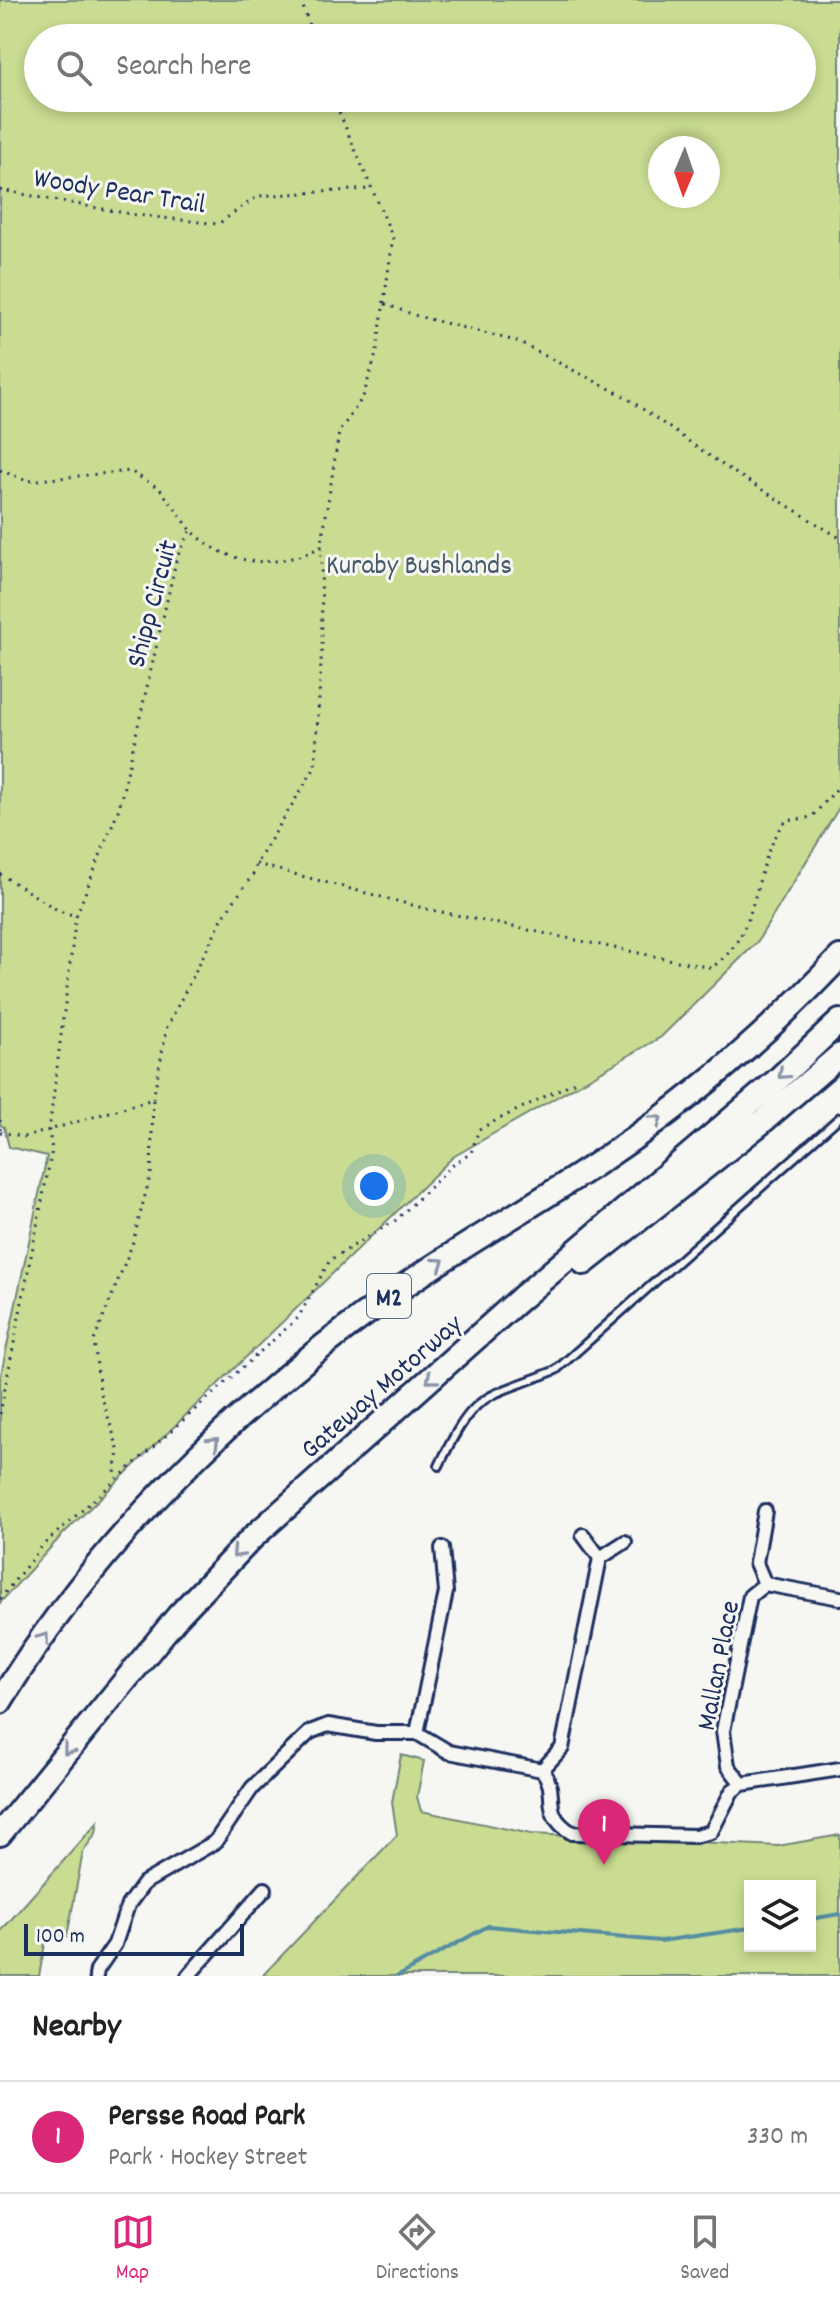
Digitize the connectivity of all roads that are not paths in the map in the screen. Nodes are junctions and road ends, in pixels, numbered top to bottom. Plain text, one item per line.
1 (840, 957) edge
2 (840, 1021) edge
3 (840, 1055) edge
4 (840, 1117) edge
5 (490, 1329) junction
6 (439, 1466) dead end
7 (765, 1511) dead end
8 (583, 1535) dead end
9 (625, 1542) dead end
10 (442, 1548) dead end
11 (600, 1558) junction
12 (765, 1584) junction
13 (840, 1598) edge
14 (0, 1702) edge
15 (417, 1733) junction
16 (840, 1769) edge
17 (542, 1770) junction
18 (742, 1784) junction
19 (0, 1834) edge
20 (265, 1889) dead end
21 (96, 1976) edge
22 (188, 1976) edge

14 -> 1 highway, Gateway Motorway / M2
2 -> 5 highway, Gateway Motorway
3 - 5 highway
4 - 6 lane
5 -> 19 highway, Gateway Motorway
7 - 12 street
8 - 11 street
9 - 11 street
10 - 15 street
11 - 17 street
12 - 13 street, Mallan Place
12 - 18 street, Mallan Place
15 - 17 street
15 - 21 street
16 - 18 street
17 - 18 street
20 - 22 street

